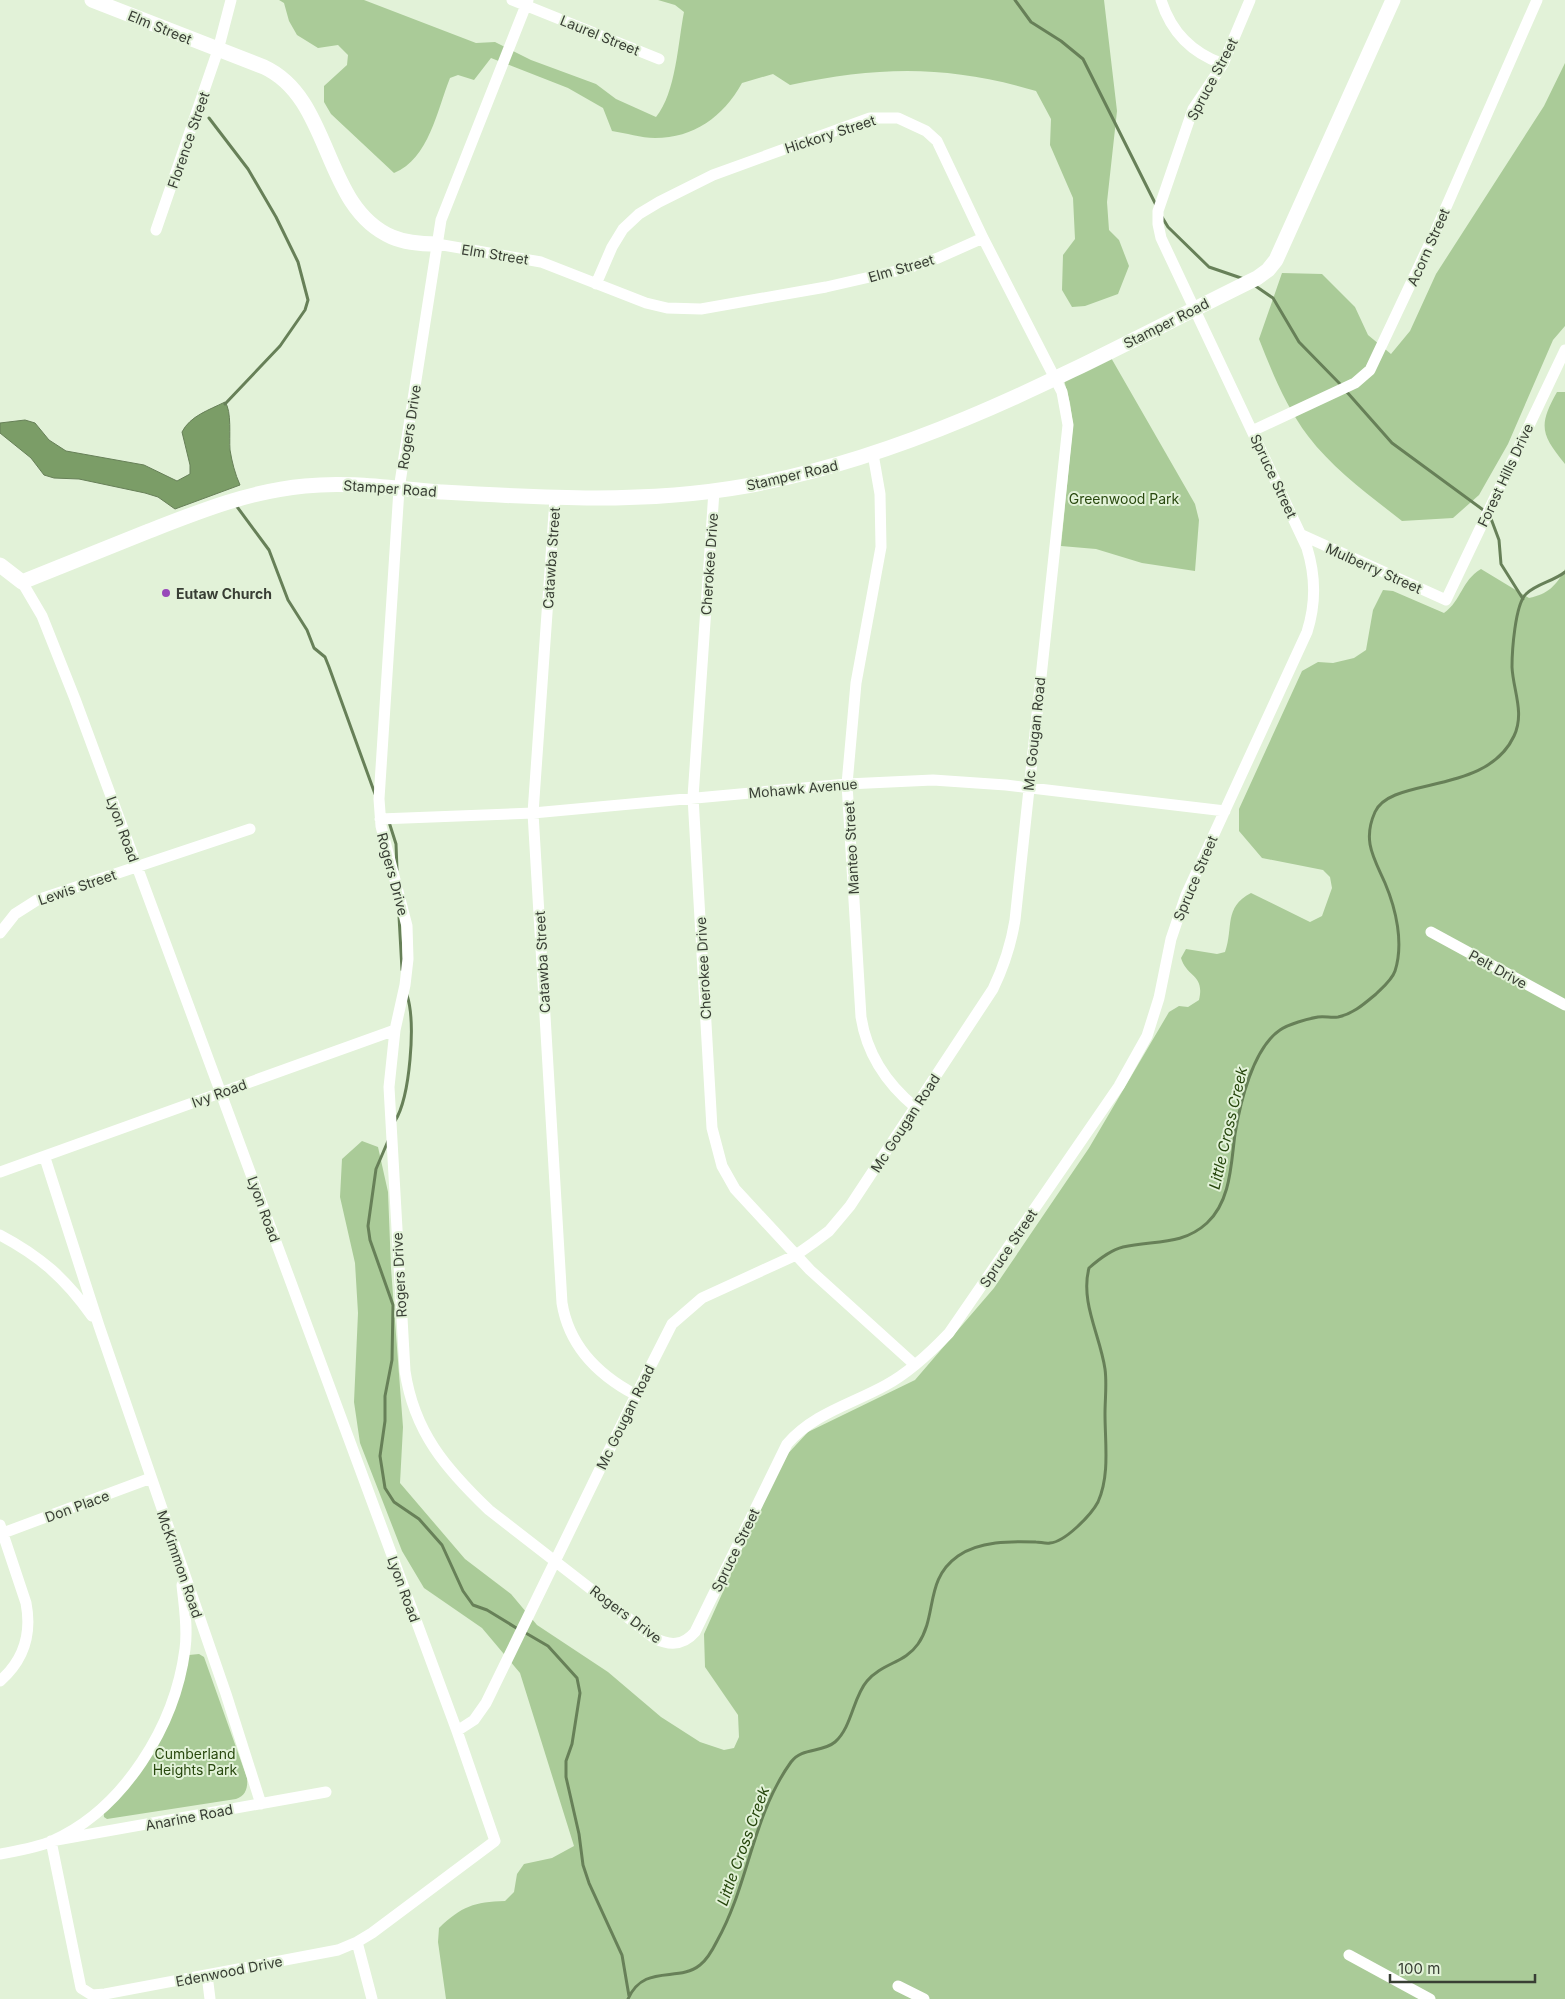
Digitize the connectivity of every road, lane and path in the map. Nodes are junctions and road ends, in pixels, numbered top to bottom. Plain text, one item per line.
1 (92, 0) edge
2 (230, 0) edge
3 (512, 0) edge
4 (1161, 0) edge
5 (1250, 0) edge
6 (1392, 0) edge
7 (1537, 0) edge
8 (527, 3) edge
9 (218, 50) junction
10 (659, 59) dead end
11 (1223, 64) junction
12 (156, 230) dead end
13 (983, 238) junction
14 (437, 244) junction
15 (596, 284) junction
16 (1195, 308) junction
17 (1565, 350) edge
18 (1055, 378) junction
19 (1252, 430) junction
20 (873, 454) junction
21 (400, 489) junction
22 (714, 491) junction
23 (555, 499) junction
24 (1302, 536) junction
25 (0, 564) edge
26 (22, 582) junction
27 (1446, 600) joint
28 (847, 784) junction
29 (1028, 788) junction
30 (692, 797) junction
31 (1225, 811) junction
32 (533, 813) junction
33 (380, 819) junction
34 (250, 829) dead end
35 (137, 867) junction
36 (1431, 932) dead end
37 (0, 933) edge
38 (1565, 1006) edge
39 (395, 1030) junction
40 (220, 1092) junction
41 (915, 1107) junction
42 (44, 1158) junction
43 (0, 1172) edge
44 (0, 1235) edge
45 (796, 1255) junction
46 (99, 1326) junction
47 (915, 1365) junction
48 (636, 1395) junction
49 (150, 1478) junction
50 (1, 1529) edge
51 (555, 1560) junction
52 (179, 1565) junction
53 (673, 1644) joint
54 (0, 1681) edge
55 (457, 1731) junction
56 (326, 1792) dead end
57 (260, 1804) junction
58 (51, 1841) junction
59 (495, 1842) joint
60 (0, 1854) edge
61 (357, 1942) junction
62 (1349, 1955) dead end
63 (207, 1975) junction
64 (898, 1986) dead end
65 (1424, 1998) edge
66 (210, 1999) edge
67 (372, 1999) edge
68 (924, 1999) edge

1 - 9 street, Elm Street
2 - 9 street, Florence Street
3 - 8 street, Laurel Street
4 - 11 street
5 - 11 street, Spruce Street
6 - 16 street, Stamper Road
7 - 19 street, Acorn Street
8 - 10 street, Laurel Street
8 - 14 street, Rogers Drive
9 - 12 street, Florence Street
9 - 14 street, Elm Street
11 - 16 street, Spruce Street
13 - 15 street, Elm Street
13 - 15 street, Hickory Street
13 - 18 street, Hickory Street
14 - 15 street, Elm Street
14 - 21 street, Rogers Drive
16 - 18 street, Stamper Road
16 - 19 street, Spruce Street
17 - 27 street, Forest Hills Drive
18 - 20 street, Stamper Road
18 - 29 street, Mc Gougan Road
19 - 24 street, Spruce Street
20 - 22 street, Stamper Road
20 - 28 street, Manteo Street
21 - 23 street, Stamper Road
21 - 26 street, Stamper Road
21 - 33 street, Rogers Drive
22 - 23 street, Stamper Road
22 - 30 street, Cherokee Drive
23 - 32 street, Catawba Street
24 - 27 street, Mulberry Street
24 - 31 street, Spruce Street
25 - 26 street
26 - 35 street, Lyon Road
28 - 29 street, Mohawk Avenue
28 - 30 street, Mohawk Avenue
28 - 41 street, Manteo Street
29 - 31 street, Mohawk Avenue
29 - 41 street, Mc Gougan Road
30 - 32 street, Mohawk Avenue
30 - 45 street, Cherokee Drive
31 - 47 street, Spruce Street
32 - 33 street, Mohawk Avenue
32 - 48 street, Catawba Street
33 - 39 street, Rogers Drive
34 - 35 street, Lewis Street
35 - 37 street, Lewis Street
35 - 40 street, Lyon Road
36 - 38 street, Pelt Drive
39 - 40 street, Ivy Road
39 - 51 street, Rogers Drive
40 - 42 street, Ivy Road
40 - 55 street, Lyon Road
41 - 45 street, Mc Gougan Road
42 - 43 street
42 - 46 street, McKimmon Road
44 - 46 street, McKimmon Road
45 - 47 street, Cherokee Drive
45 - 48 street, Mc Gougan Road
46 - 49 street, McKimmon Road
47 - 53 street, Spruce Street
48 - 51 street, Mc Gougan Road
49 - 50 street, Don Place
49 - 52 street, McKimmon Road
50 - 54 street
51 - 53 street, Rogers Drive
51 - 55 street, Mc Gougan Road
52 - 57 street, McKimmon Road
52 - 58 street, Anarine Road
55 - 59 street, Lyon Road
56 - 57 street, Anarine Road
57 - 58 street, Anarine Road
58 - 60 street, Anarine Road
58 - 63 street, Edenwood Drive
59 - 61 street, Edenwood Drive
61 - 63 street, Edenwood Drive
61 - 67 street
62 - 65 street
63 - 66 street
64 - 68 street

